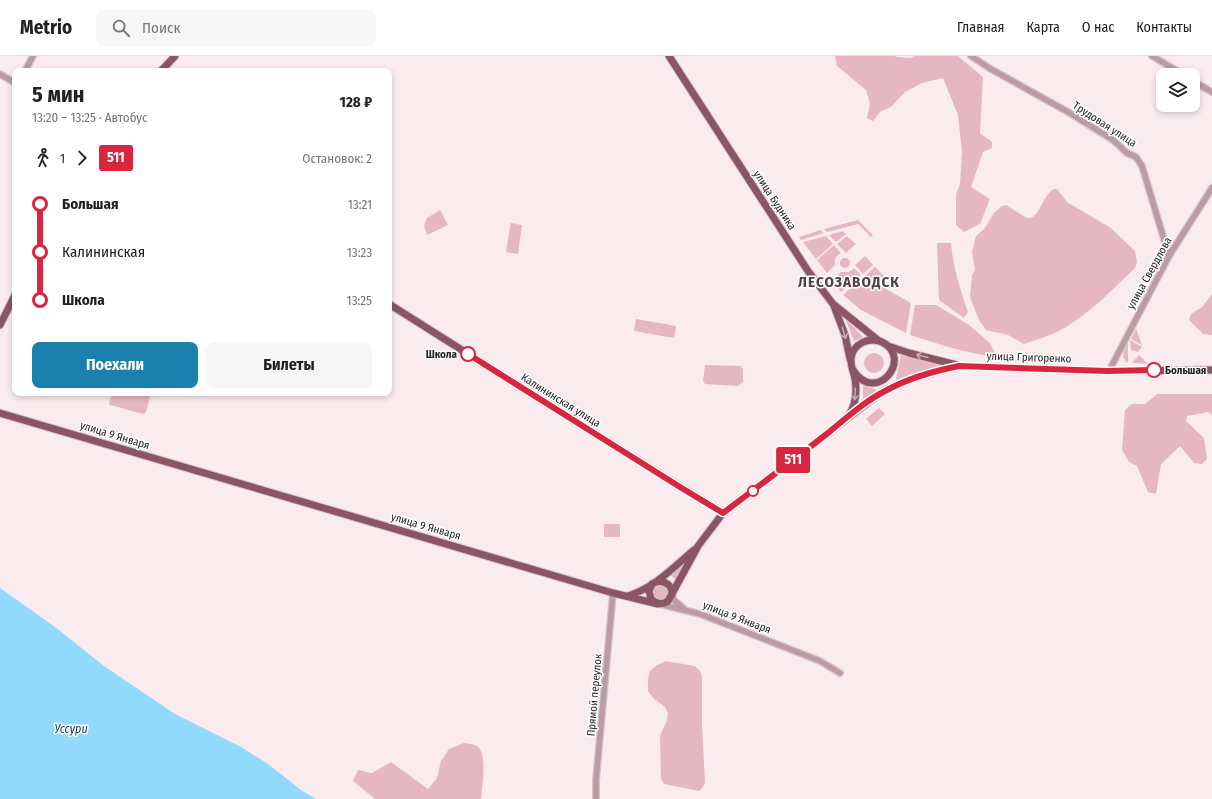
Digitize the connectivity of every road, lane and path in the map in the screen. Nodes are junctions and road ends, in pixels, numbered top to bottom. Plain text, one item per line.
1 (33, 56) edge
2 (175, 56) edge
3 (670, 56) edge
4 (971, 56) edge
5 (1152, 56) edge
6 (27, 68) edge
7 (164, 68) edge
8 (1172, 68) edge
9 (0, 74) edge
10 (12, 81) edge
11 (1200, 85) edge
12 (1212, 92) edge
13 (1212, 188) edge
14 (1169, 256) junction
15 (12, 301) edge
16 (833, 304) junction
17 (392, 306) edge
18 (0, 324) edge
19 (883, 343) junction
20 (851, 362) junction
21 (959, 366) junction
22 (853, 370) junction
23 (1212, 370) edge
24 (1108, 371) junction
25 (882, 381) junction
26 (902, 382) junction
27 (879, 394) junction
28 (0, 413) edge
29 (848, 417) junction
30 (723, 513) junction
31 (698, 546) junction
32 (654, 583) junction
33 (613, 593) junction
34 (672, 594) junction
35 (628, 596) junction
36 (658, 604) junction
37 (685, 609) junction
38 (840, 673) dead end
39 (596, 799) edge

1 - 6 street
2 - 7 main road
3 - 16 main road, улица Будника
4 - 14 street, Трудовая улица
5 - 8 street
9 - 10 street
11 - 12 street
13 - 14 street, улица Свердлова
14 - 24 street, улица Свердлова
15 - 18 main road
16 - 19 main road, улица Будника
16 -> 20 main road
17 - 30 main road, Калининская улица
19 - 20 main road
21 -> 19 main road, улица Будника
19 - 25 main road
20 - 22 main road
21 - 24 main road, улица Григоренко
21 - 26 main road, улица Григоренко
22 - 25 main road
22 -> 29 main road
23 - 24 main road, улица Григоренко
25 - 26 main road
25 - 27 main road
26 - 27 main road, улица Григоренко
27 - 29 main road, улица Григоренко
28 - 33 main road, улица 9 Января
29 - 30 main road, улица Григоренко
30 - 31 main road, улица Григоренко
31 - 32 main road
31 - 34 main road
32 - 34 main road
32 - 35 main road
32 - 36 main road
33 - 35 main road, улица 9 Января
33 - 39 street, Прямой переулок
34 - 36 main road
34 - 37 street
35 - 36 main road, улица 9 Января
36 - 37 street, улица 9 Января
37 - 38 street, улица 9 Января

